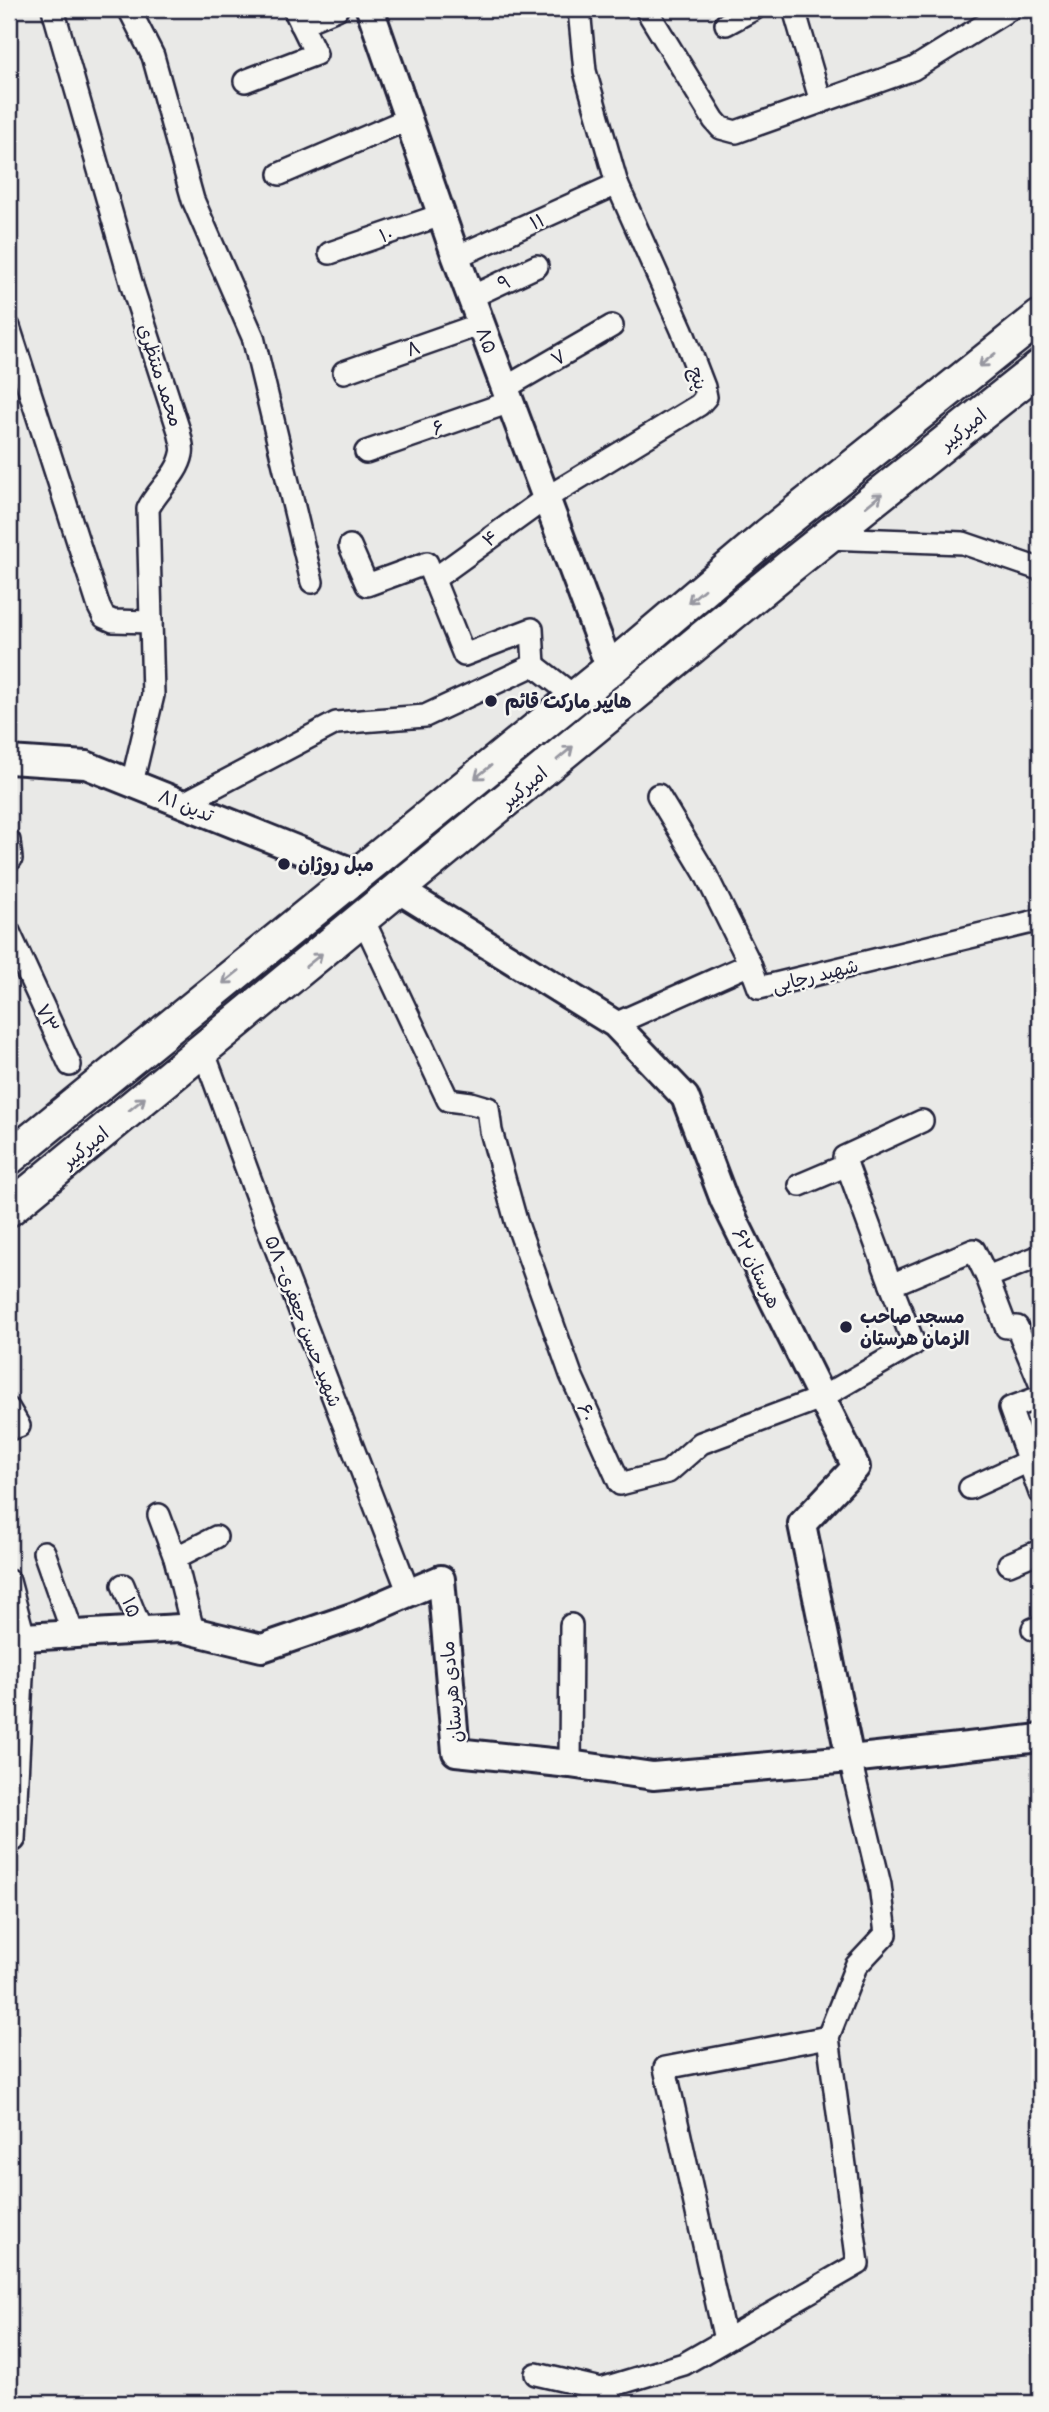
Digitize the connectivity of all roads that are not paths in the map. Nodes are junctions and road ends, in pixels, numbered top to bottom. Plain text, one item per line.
1 (53, 9) edge
2 (128, 9) edge
3 (337, 9) edge
4 (370, 9) edge
5 (579, 9) edge
6 (646, 9) edge
7 (754, 9) edge
8 (794, 9) edge
9 (1010, 9) edge
10 (297, 16) edge
11 (726, 24) dead end
12 (245, 81) dead end
13 (821, 102) junction
14 (408, 119) junction
15 (280, 174) dead end
16 (618, 184) junction
17 (441, 215) junction
18 (330, 253) dead end
19 (456, 257) junction
20 (537, 266) dead end
21 (471, 297) junction
22 (1040, 317) edge
23 (481, 324) junction
24 (612, 326) dead end
25 (9, 327) edge
26 (1040, 367) edge
27 (344, 372) dead end
28 (507, 395) junction
29 (366, 452) dead end
30 (546, 498) junction
31 (768, 535) junction
32 (826, 538) junction
33 (350, 546) dead end
34 (730, 567) junction
35 (789, 567) junction
36 (1040, 567) edge
37 (434, 579) junction
38 (312, 582) dead end
39 (754, 596) junction
40 (151, 622) junction
41 (534, 665) junction
42 (610, 669) junction
43 (575, 697) junction
44 (9, 760) edge
45 (132, 783) junction
46 (658, 795) dead end
47 (182, 804) junction
48 (9, 841) edge
49 (9, 860) edge
50 (358, 874) junction
51 (399, 890) junction
52 (363, 919) junction
53 (1040, 920) edge
54 (9, 932) edge
55 (750, 964) junction
56 (615, 1024) junction
57 (203, 1050) junction
58 (70, 1065) dead end
59 (922, 1121) dead end
60 (9, 1158) edge
61 (847, 1166) junction
62 (800, 1185) dead end
63 (9, 1209) edge
64 (1040, 1256) edge
65 (987, 1277) junction
66 (891, 1285) junction
67 (1040, 1383) edge
68 (1040, 1397) edge
69 (821, 1398) junction
70 (9, 1409) edge
71 (9, 1429) edge
72 (1029, 1461) junction
73 (970, 1488) dead end
74 (1040, 1493) edge
75 (159, 1515) dead end
76 (216, 1537) dead end
77 (1040, 1551) edge
78 (44, 1552) dead end
79 (175, 1558) junction
80 (1009, 1564) dead end
81 (9, 1581) edge
82 (122, 1585) dead end
83 (408, 1591) junction
84 (571, 1625) dead end
85 (141, 1630) junction
86 (193, 1630) junction
87 (73, 1634) junction
88 (16, 1636) edge
89 (1040, 1738) edge
90 (850, 1759) junction
91 (569, 1764) junction
92 (14, 1839) dead end
93 (828, 2037) junction
94 (725, 2340) junction
95 (536, 2374) dead end

1 - 40 street, محمد منتظری
2 - 38 street
3 - 10 street
4 - 14 street, ۸۵
5 - 16 street
6 - 13 street
7 - 11 street
8 - 13 street
9 - 13 street
10 - 12 street
14 - 15 street
14 - 17 street, ۸۵
16 - 19 street, ۱۱
16 - 30 street, پنج
17 - 18 street, ۱۰
17 - 19 street, ۸۵
19 - 21 street, ۸۵
20 - 21 street, ۹
21 - 23 street, ۸۵
22 -> 31 main road, امیرکبیر
23 - 27 street, ۸
23 - 28 street, ۸۵
24 - 28 street, ۷
25 - 40 street
32 -> 26 main road, امیرکبیر
28 - 29 street, ۶
28 - 30 street, ۸۵
30 - 37 street, ۴
30 - 42 street, ۸۵
31 - 34 main road, امیرکبیر
31 - 35 main road
32 - 35 main road, امیرکبیر
32 - 36 street
33 - 37 street
34 - 39 main road
34 -> 42 main road, امیرکبیر
35 - 39 main road, امیرکبیر
37 - 41 street
51 -> 39 main road, امیرکبیر
40 - 45 street, محمد منتظری
41 - 43 street
41 - 47 street
42 - 43 main road, امیرکبیر
43 -> 50 main road, امیرکبیر
44 - 45 street, تدین ۸۱
45 - 47 street, تدین ۸۱
46 - 55 street
47 - 50 street, تدین ۸۱
48 - 49 street
50 -> 60 main road, امیرکبیر
51 - 52 main road, امیرکبیر
51 - 56 street, هرستان ۶۲
57 -> 52 main road, امیرکبیر
52 - 69 street, ۶۰
53 - 55 street, شهید رجایی
54 - 58 street, ۷۳
55 - 56 street, شهید رجایی
56 - 69 street, هرستان ۶۲
63 -> 57 main road, امیرکبیر
57 - 83 street, شهید حسن جعفری- ۵۸
59 - 61 street
61 - 62 street
61 - 66 street
64 - 65 street
65 - 66 street
65 - 67 street
66 - 69 street, ۶۰
68 - 72 street
69 - 90 street, هرستان ۶۲
70 - 71 street
72 - 73 street
72 - 74 street
75 - 79 street
76 - 79 street
77 - 80 street
78 - 87 street
79 - 86 street
81 - 88 street
82 - 85 street, ۱۵
83 - 86 street, مادی هرستان
83 - 91 street, مادی هرستان
84 - 91 street
85 - 86 street, مادی هرستان
85 - 87 street, مادی هرستان
87 - 88 street, مادی هرستان
88 - 92 street
89 - 90 street, مادی هرستان
90 - 91 street, مادی هرستان
90 - 93 street
93 - 94 street
93 - 94 street
94 - 95 street

